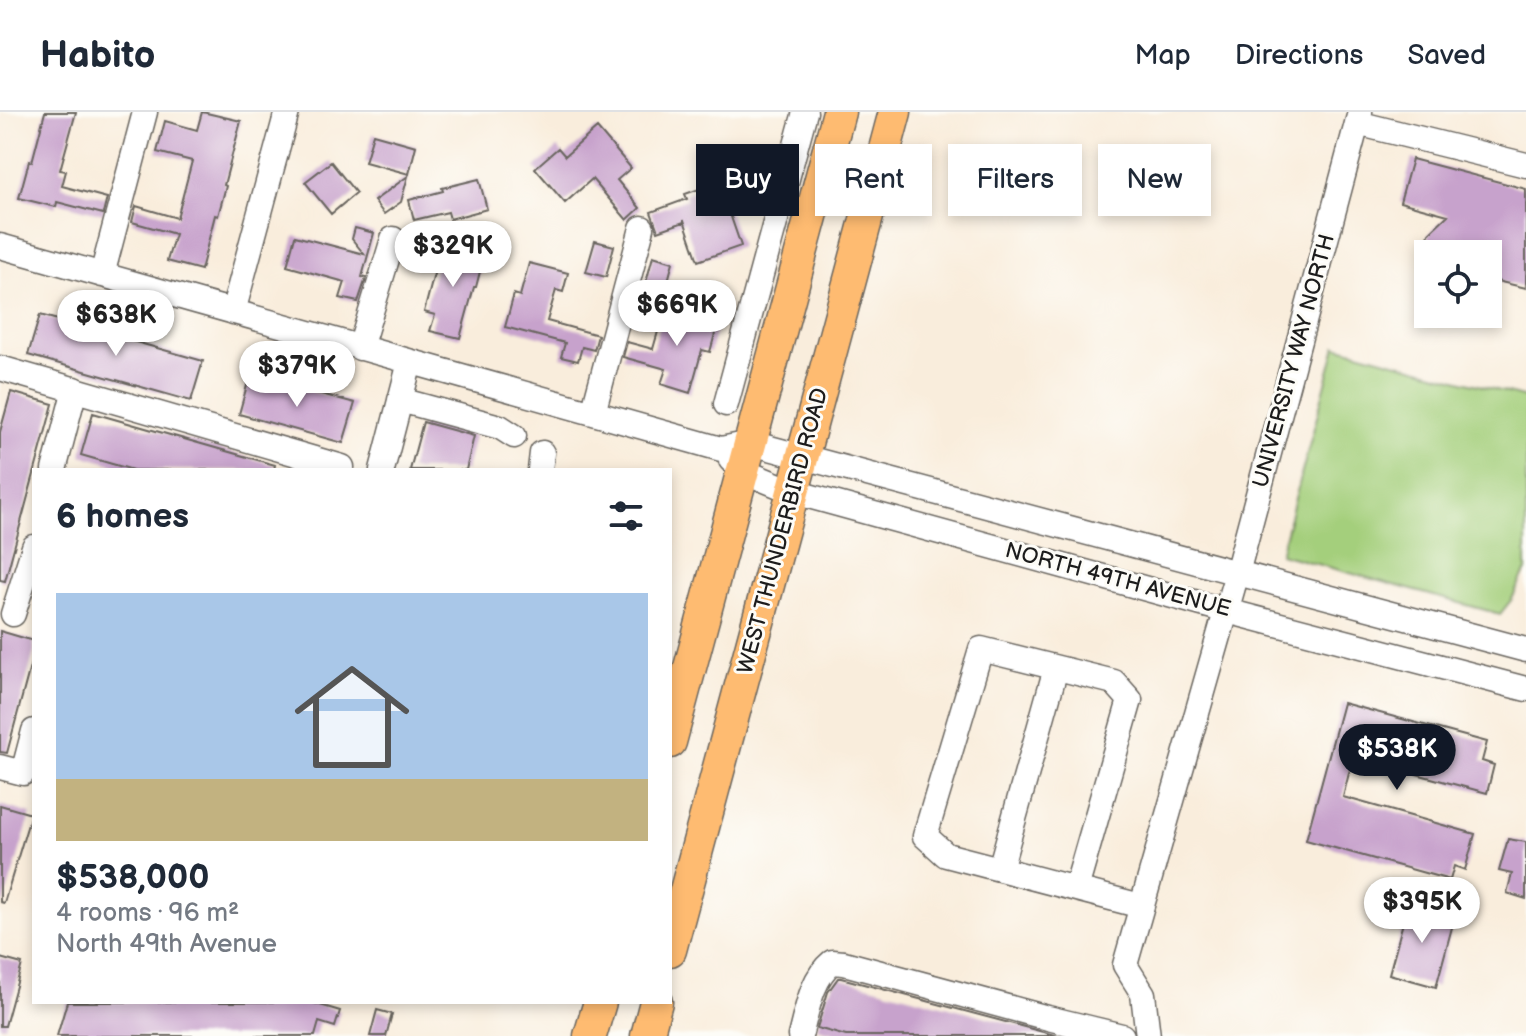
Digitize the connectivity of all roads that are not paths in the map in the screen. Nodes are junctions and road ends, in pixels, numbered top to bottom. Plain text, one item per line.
1 (145, 112) edge
2 (287, 112) edge
3 (805, 112) edge
4 (839, 112) edge
5 (895, 112) edge
6 (1359, 117) edge
7 (1526, 165) edge
8 (642, 228) dead end
9 (393, 239) dead end
10 (0, 246) edge
11 (102, 275) junction
12 (233, 312) junction
13 (360, 348) junction
14 (410, 362) junction
15 (737, 363) junction
16 (0, 368) edge
17 (770, 372) junction
18 (75, 389) junction
19 (400, 400) junction
20 (726, 404) dead end
21 (593, 413) junction
22 (514, 436) dead end
23 (738, 454) junction
24 (803, 457) junction
25 (286, 461) edge
26 (342, 467) dead end
27 (55, 468) edge
28 (383, 468) edge
29 (794, 492) junction
30 (32, 555) edge
31 (1237, 573) junction
32 (1227, 611) junction
33 (16, 615) edge
34 (1526, 650) edge
35 (1056, 668) junction
36 (1526, 689) edge
37 (672, 734) edge
38 (32, 739) edge
39 (0, 767) edge
40 (683, 850) edge
41 (1000, 869) junction
42 (1076, 889) junction
43 (1141, 906) junction
44 (672, 935) edge
45 (599, 1004) edge
46 (655, 1004) edge
47 (590, 1036) edge
48 (647, 1036) edge
49 (800, 1036) edge
50 (1122, 1036) edge
51 (1148, 1036) edge

1 - 11 street
2 - 12 street
3 - 15 street
4 - 17 main road
5 - 24 main road, WEST THUNDERBIRD ROAD
6 - 7 street
6 - 31 street, UNIVERSITY WAY NORTH
8 - 21 street
9 - 13 street
10 - 11 street, NORTH 49TH AVENUE
11 - 12 street, NORTH 49TH AVENUE
12 - 13 street, NORTH 49TH AVENUE
13 - 14 street, NORTH 49TH AVENUE
14 - 19 street
14 - 21 street, NORTH 49TH AVENUE
15 - 17 street
15 - 20 street
16 - 18 street
17 - 23 main road
18 - 25 street
18 - 27 street
19 - 22 street
19 - 28 street
21 - 23 street, NORTH 49TH AVENUE
23 - 24 street, NORTH 49TH AVENUE
23 - 29 street, NORTH 49TH AVENUE
23 - 37 main road
24 - 29 main road, WEST THUNDERBIRD ROAD
24 - 31 street, NORTH 49TH AVENUE
25 - 26 street
29 - 32 street, NORTH 49TH AVENUE
29 - 40 main road, WEST THUNDERBIRD ROAD
30 - 33 street
31 - 32 street, UNIVERSITY WAY NORTH
31 - 34 street, NORTH 49TH AVENUE
32 - 36 street, NORTH 49TH AVENUE
32 - 43 street, UNIVERSITY WAY NORTH
35 - 41 street
35 - 41 street
35 - 42 street
38 - 39 street
40 - 44 main road, WEST THUNDERBIRD ROAD
41 - 42 street
42 - 43 street
43 - 51 street, UNIVERSITY WAY NORTH
45 - 47 main road
46 - 48 main road
49 - 50 street

